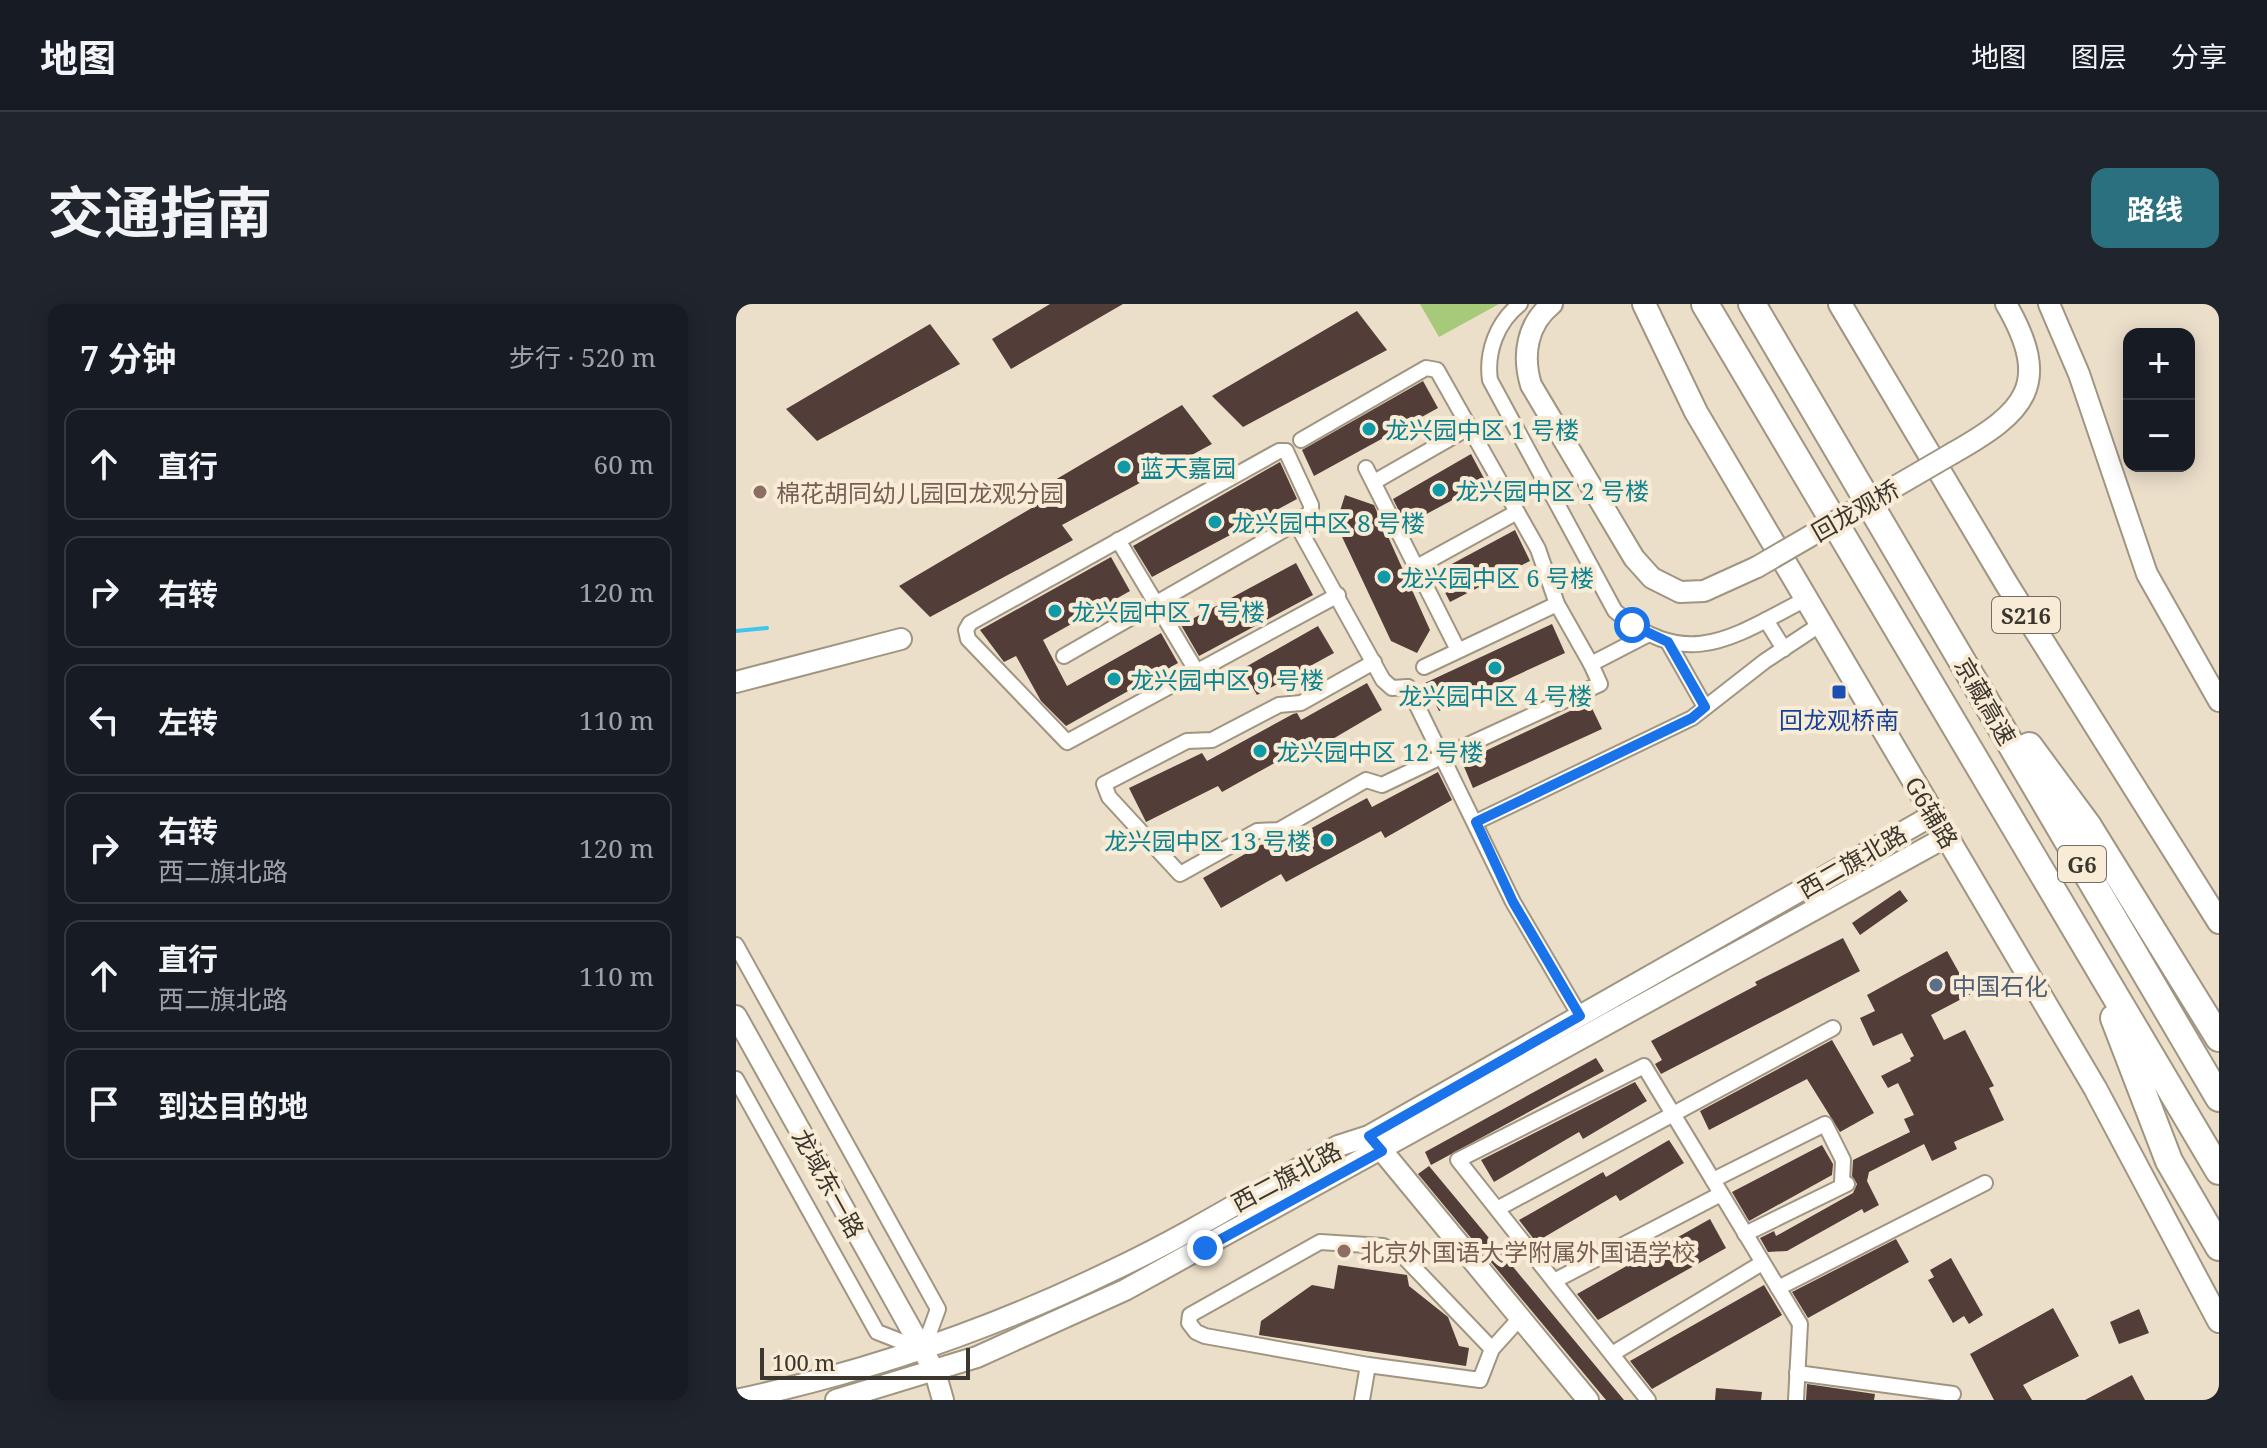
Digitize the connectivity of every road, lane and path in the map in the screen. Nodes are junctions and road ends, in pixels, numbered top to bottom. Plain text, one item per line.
1 (1520, 304) edge
2 (1552, 304) edge
3 (1570, 304) edge
4 (1705, 304) edge
5 (1752, 304) edge
6 (1840, 304) edge
7 (1994, 304) edge
8 (2006, 304) edge
9 (2049, 304) edge
10 (1644, 305) edge
11 (1771, 415) dead end
12 (1470, 427) junction
13 (1301, 440) dead end
14 (1951, 449) junction
15 (1366, 468) dead end
16 (1374, 482) junction
17 (1517, 512) junction
18 (1296, 523) junction
19 (1118, 540) junction
20 (1755, 562) junction
21 (1417, 567) junction
22 (1338, 595) junction
23 (1806, 599) junction
24 (1156, 604) junction
25 (1557, 604) junction
26 (1766, 620) junction
27 (1821, 624) junction
28 (1944, 630) junction
29 (1647, 635) junction
30 (901, 639) dead end
31 (1668, 642) junction
32 (1784, 649) junction
33 (1910, 649) junction
34 (1458, 650) junction
35 (1064, 656) dead end
36 (1374, 662) junction
37 (1591, 664) junction
38 (1424, 667) dead end
39 (1197, 672) junction
40 (736, 682) edge
41 (2219, 701) edge
42 (1705, 707) junction
43 (1459, 749) dead end
44 (1441, 757) junction
45 (1933, 815) junction
46 (1476, 822) junction
47 (1946, 837) junction
48 (2219, 922) edge
49 (736, 945) edge
50 (2089, 952) junction
51 (736, 1016) edge
52 (1580, 1016) junction
53 (1833, 1028) dead end
54 (2219, 1038) edge
55 (736, 1079) edge
56 (2219, 1098) edge
57 (1673, 1114) junction
58 (1376, 1144) junction
59 (2219, 1171) edge
60 (1713, 1180) junction
61 (1985, 1183) dead end
62 (1721, 1194) junction
63 (1497, 1209) junction
64 (1745, 1234) junction
65 (2219, 1247) edge
66 (1762, 1263) junction
67 (1554, 1281) junction
68 (1778, 1288) junction
69 (1520, 1318) junction
70 (2219, 1321) edge
71 (1492, 1349) junction
72 (923, 1350) junction
73 (1612, 1354) junction
74 (1368, 1365) junction
75 (935, 1372) junction
76 (1797, 1373) junction
77 (1953, 1394) dead end
78 (736, 1400) edge
79 (836, 1400) edge
80 (943, 1400) edge
81 (1362, 1400) edge
82 (1588, 1400) edge
83 (1648, 1400) edge
84 (1796, 1400) edge

1 - 29 street
2 - 20 main road
3 - 20 main road
4 - 33 highway, 京藏高速 / G6
5 - 28 highway, 京藏高速 / G6
6 - 48 main road, S216
7 - 14 main road
8 - 14 main road
9 - 41 main road
10 - 23 main road, G6辅路
11 - 33 highway, 京藏高速 / G6
12 - 13 street
12 - 16 street
12 - 17 street
14 - 20 main road, 回龙观桥
15 - 16 street
16 - 21 street
17 - 21 street
17 - 25 street
18 - 19 street
18 - 22 street
18 - 24 street
19 - 24 street
19 - 39 street
21 - 34 street
22 - 36 street
22 - 39 street
23 - 26 street
23 - 27 main road, G6辅路
24 - 35 street
24 - 39 street
25 - 34 street
25 - 37 street
26 - 31 street
26 - 32 street
27 - 32 street
27 - 45 main road, G6辅路
28 - 54 highway
28 - 56 highway, 京藏高速 / G6
29 - 31 street
29 - 37 street
30 - 40 main road
31 - 42 street
32 - 42 street
33 - 50 highway, 京藏高速 / G6
34 - 38 street
36 - 44 street
36 - 44 street
37 - 43 street
42 - 46 street
44 - 46 street
45 - 47 main road, G6辅路
45 - 52 main road, 西二旗北路
46 - 52 street
47 - 58 main road, 西二旗北路
47 - 70 main road, G6辅路
49 - 72 street
50 - 59 highway, 京藏高速 / G6
50 - 65 highway
51 - 72 main road, 龙域东一路
52 - 58 main road, 西二旗北路
53 - 57 street
55 - 72 street
57 - 60 street
57 - 63 street
57 - 63 street
58 - 69 main road
58 - 72 main road, 西二旗北路
58 - 75 main road, 西二旗北路
60 - 62 street
60 - 64 street
61 - 68 street
62 - 64 street
62 - 67 street
63 - 67 street
64 - 66 street
66 - 68 street
66 - 73 street
67 - 73 street
68 - 76 street
69 - 71 street
69 - 82 main road
71 - 74 street
71 - 74 street
72 - 75 main road, 龙域东一路
72 - 78 main road, 西二旗北路
73 - 83 street
74 - 81 street
75 - 79 main road, 西二旗北路
75 - 80 main road, 龙域东一路
76 - 77 street
76 - 84 street

